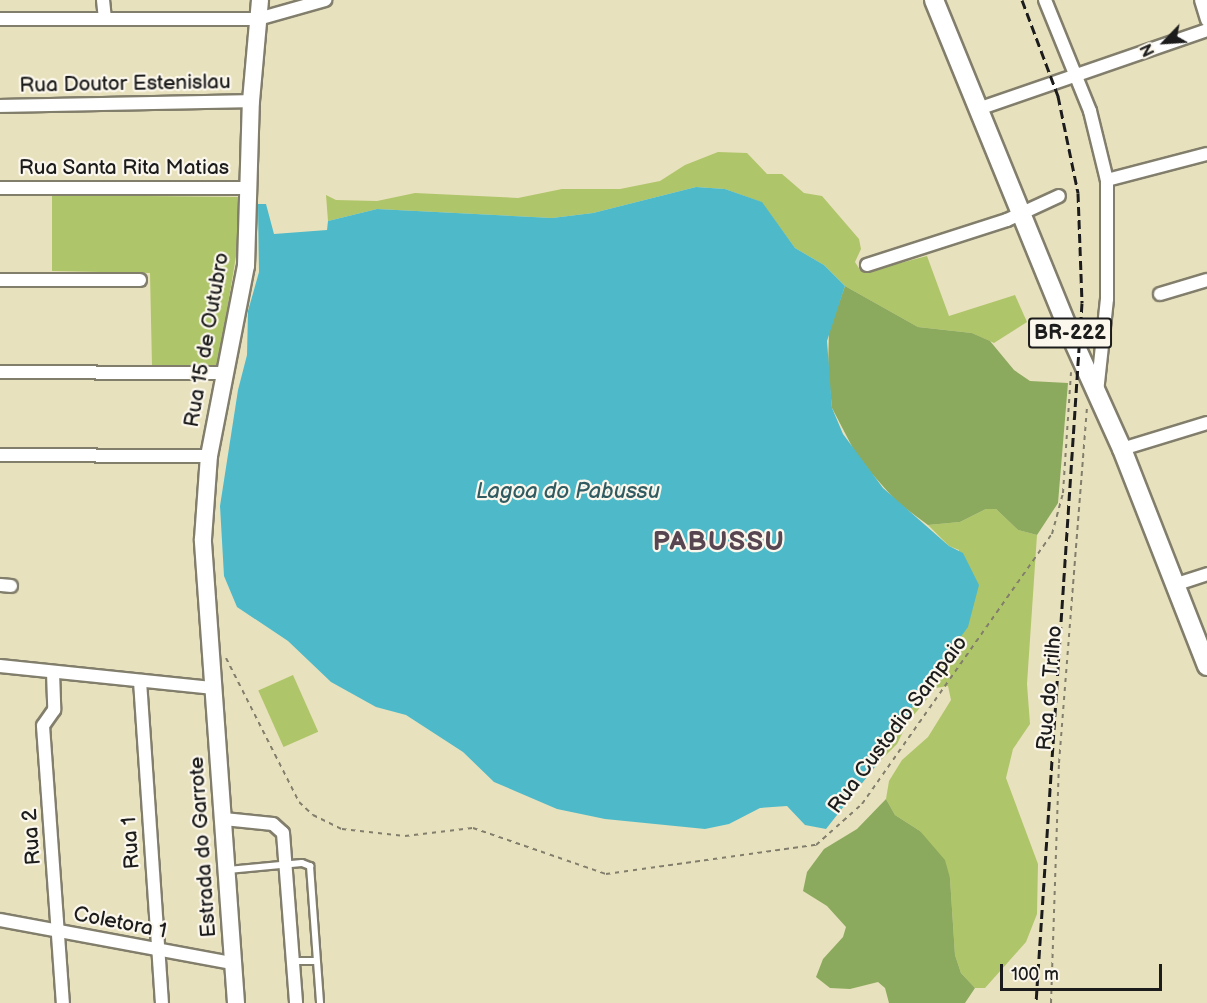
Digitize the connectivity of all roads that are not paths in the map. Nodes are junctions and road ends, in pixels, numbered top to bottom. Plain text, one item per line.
1 (103, 0) edge
2 (260, 0) edge
3 (325, 0) edge
4 (934, 0) edge
5 (1045, 0) edge
6 (1201, 0) edge
7 (105, 18) junction
8 (0, 19) edge
9 (258, 19) junction
10 (1207, 20) edge
11 (1207, 30) edge
12 (1077, 75) junction
13 (251, 101) junction
14 (0, 106) edge
15 (981, 108) junction
16 (1207, 154) edge
17 (1107, 180) junction
18 (0, 188) edge
19 (248, 188) junction
20 (1059, 196) dead end
21 (1023, 210) junction
22 (867, 265) dead end
23 (0, 280) edge
24 (140, 280) dead end
25 (1207, 280) edge
26 (1160, 294) dead end
27 (0, 372) edge
28 (224, 373) junction
29 (1092, 396) junction
30 (1207, 423) edge
31 (1122, 449) junction
32 (0, 455) edge
33 (210, 456) junction
34 (1207, 574) edge
35 (1177, 584) junction
36 (0, 666) edge
37 (1207, 666) edge
38 (53, 672) junction
39 (140, 681) junction
40 (214, 687) junction
41 (224, 819) junction
42 (286, 864) junction
43 (227, 870) junction
44 (0, 920) edge
45 (58, 931) junction
46 (157, 950) junction
47 (292, 961) junction
48 (316, 961) junction
49 (233, 963) junction
50 (63, 1003) edge
51 (162, 1003) edge
52 (236, 1003) edge
53 (296, 1003) edge
54 (320, 1003) edge

1 - 7 street
2 - 9 main road, Rua 15 de Outubro
3 - 9 street
4 - 15 main road, BR-222
5 - 12 street
6 - 10 street
7 - 8 street
7 - 9 street
9 - 13 main road, Rua 15 de Outubro
11 - 12 street
12 - 15 street
12 - 17 street
13 - 14 street, Rua Doutor Estenislau
13 - 19 main road, Rua 15 de Outubro
15 - 21 main road, BR-222
16 - 17 street
17 - 29 street
18 - 19 street, Rua Santa Rita Matias
19 - 28 main road, Rua 15 de Outubro
20 - 21 street
21 - 22 street
21 - 29 main road, BR-222
23 - 24 street
25 - 26 street
27 - 28 street
28 - 33 main road, Rua 15 de Outubro
29 - 31 main road, BR-222
30 - 31 street
31 - 35 main road, BR-222
32 - 33 street
33 - 40 main road, Rua 15 de Outubro
34 - 35 street
35 - 37 main road, BR-222
36 - 38 street
38 - 39 street
38 - 45 street, Rua 2
39 - 40 street
39 - 46 street, Rua 1
40 - 41 main road, Estrada do Garrote
41 - 42 street
41 - 43 main road, Estrada do Garrote
42 - 43 lane
42 - 47 street
42 - 48 lane
43 - 49 main road, Estrada do Garrote
44 - 45 street, Coletora 1
45 - 46 street, Coletora 1
45 - 50 street, Rua 2
46 - 49 street, Coletora 1
46 - 51 street, Rua 1
47 - 48 lane
47 - 53 street
48 - 54 lane
49 - 52 main road, Estrada do Garrote

